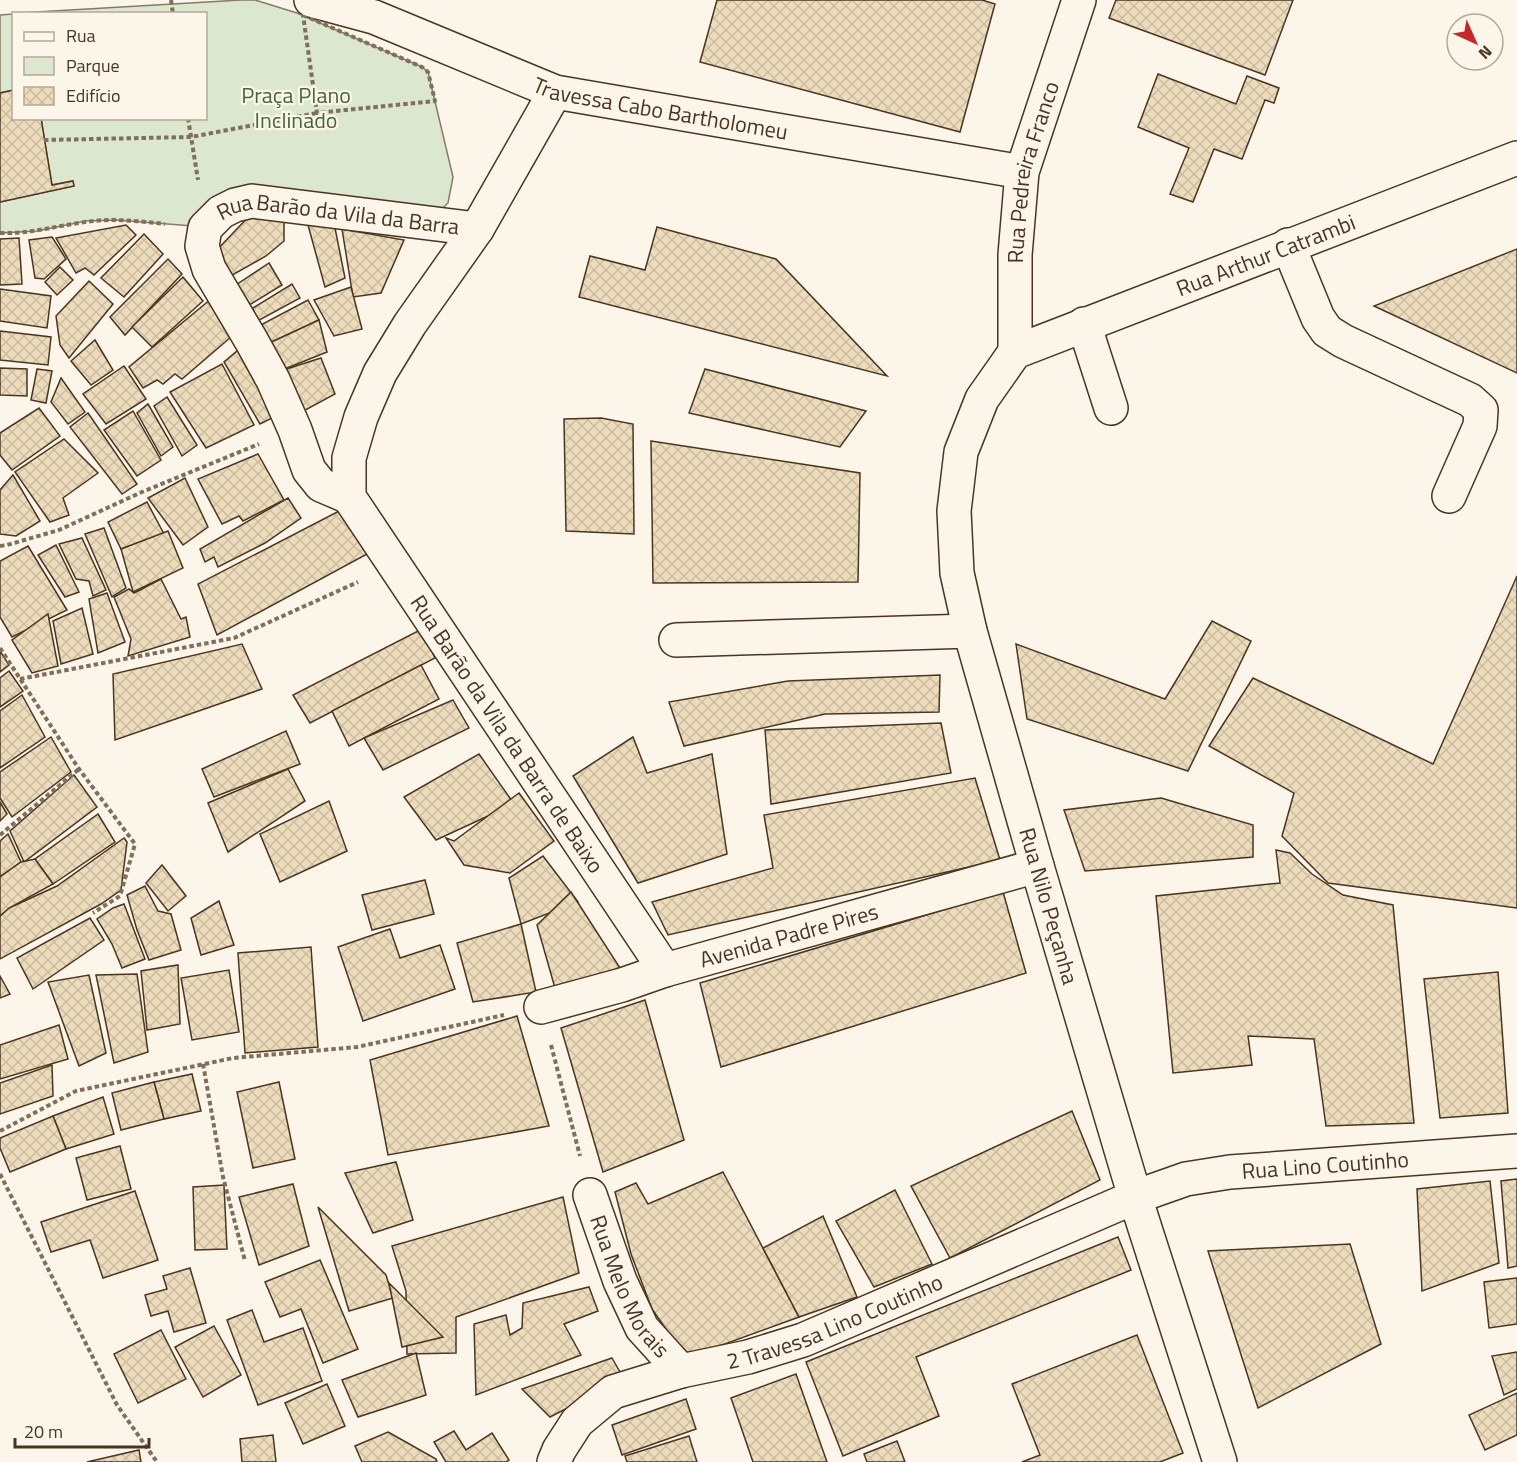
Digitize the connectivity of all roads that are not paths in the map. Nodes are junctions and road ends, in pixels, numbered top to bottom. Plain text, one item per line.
1 (311, 0) edge
2 (1079, 0) edge
3 (555, 92) junction
4 (1517, 158) edge
5 (1022, 172) junction
6 (477, 229) junction
7 (1288, 245) junction
8 (1084, 324) junction
9 (1015, 352) junction
10 (1111, 408) dead end
11 (1449, 496) dead end
12 (349, 497) junction
13 (970, 632) junction
14 (676, 639) dead end
15 (1037, 866) junction
16 (665, 970) junction
17 (541, 1007) road end
18 (1517, 1151) edge
19 (590, 1195) road end
20 (1136, 1197) junction
21 (681, 1371) junction
22 (554, 1462) edge
23 (1220, 1462) edge

1 - 3 street, Travessa Cabo Bartholomeu
2 - 5 street, Rua Pedreira Franco
3 - 5 street, Travessa Cabo Bartholomeu
3 - 6 street
4 - 7 street, Rua Arthur Catrambi
5 - 9 street, Rua Pedreira Franco
6 - 12 street
6 - 12 street, Rua Barão da Vila da Barra
7 - 8 street, Rua Arthur Catrambi
7 - 11 street
8 - 9 street, Rua Arthur Catrambi
8 - 10 street
9 - 13 street, Rua Nilo Peçanha
12 - 16 street, Rua Barão da Vila da Barra de Baixo
13 - 14 street
13 - 15 street, Rua Nilo Peçanha
15 - 16 street, Avenida Padre Pires
15 - 20 street, Rua Nilo Peçanha
16 - 17 street, Avenida Padre Pires
18 - 20 street, Rua Lino Coutinho
19 - 21 street, Rua Melo Morais
20 - 21 street, 2 Travessa Lino Coutinho
20 - 23 street, Rua Nilo Peçanha
21 - 22 street, 2 Travessa Lino Coutinho

